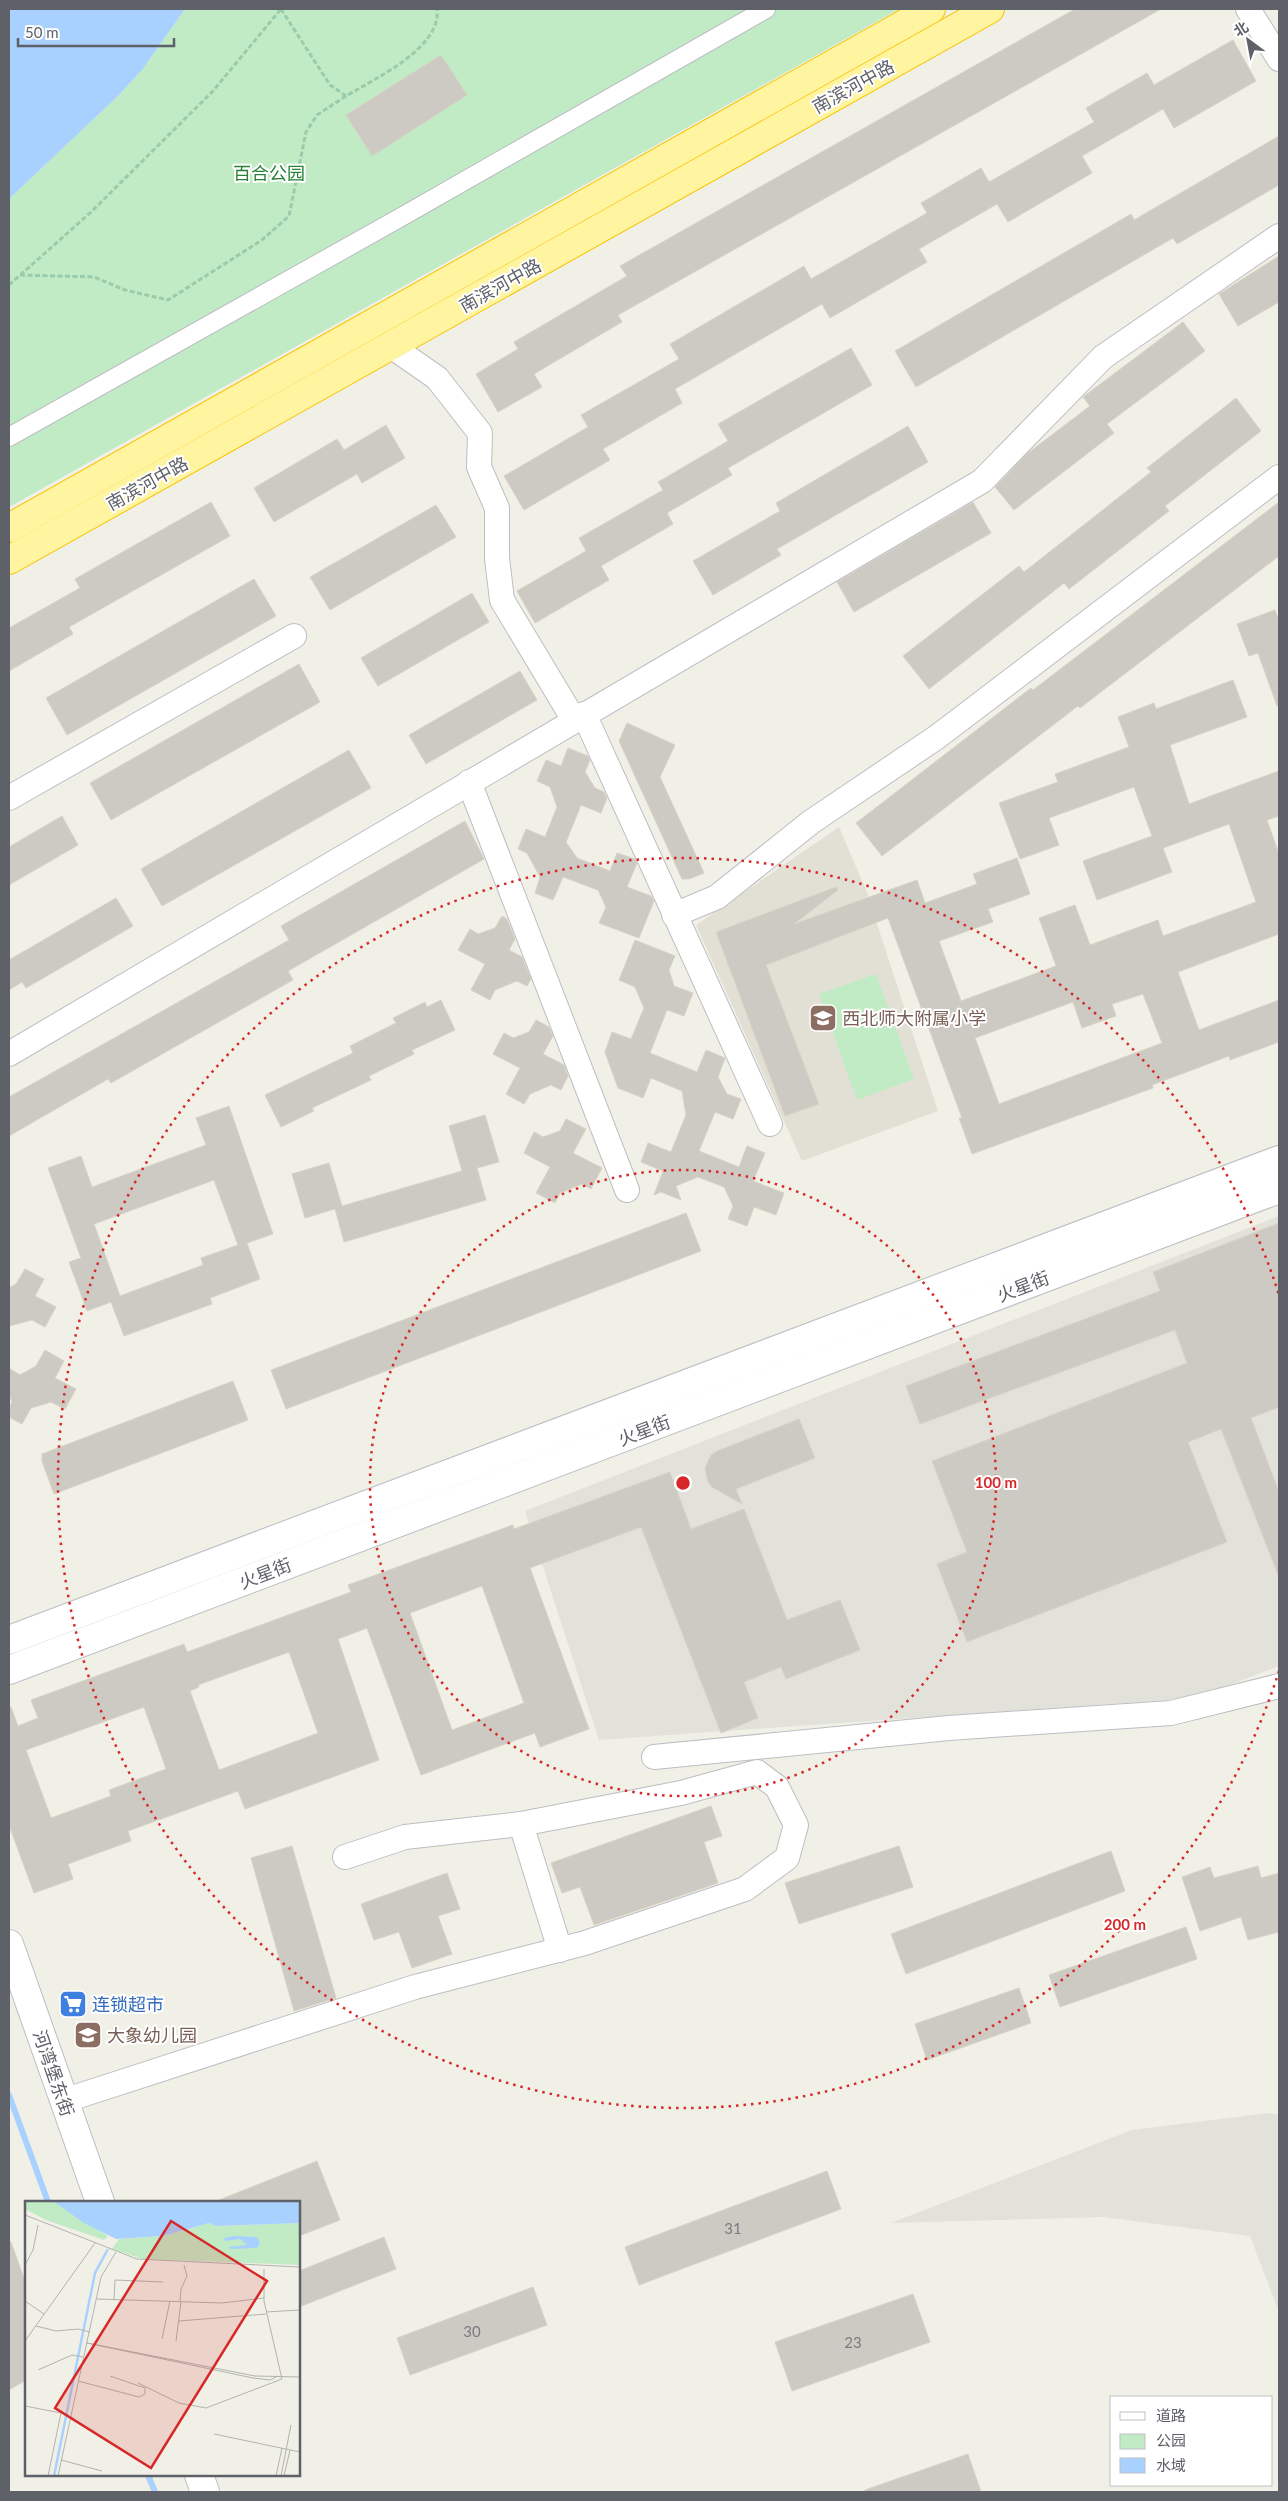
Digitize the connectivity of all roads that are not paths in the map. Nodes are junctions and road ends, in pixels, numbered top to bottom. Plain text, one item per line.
1 (766, 9) edge
2 (931, 9) edge
3 (990, 9) edge
4 (1248, 9) edge
5 (1279, 59) edge
6 (1279, 236) edge
7 (391, 346) junction
8 (9, 437) edge
9 (1279, 477) edge
10 (9, 528) edge
11 (9, 560) edge
12 (294, 636) dead end
13 (579, 717) junction
14 (469, 782) junction
15 (9, 798) edge
16 (674, 915) junction
17 (9, 1054) edge
18 (770, 1124) dead end
19 (1279, 1160) edge
20 (1279, 1189) edge
21 (628, 1190) dead end
22 (9, 1640) edge
23 (9, 1670) edge
24 (1279, 1686) edge
25 (654, 1757) dead end
26 (521, 1824) junction
27 (345, 1857) dead end
28 (9, 1944) edge
29 (560, 1950) junction
30 (63, 2101) junction
31 (100, 2201) edge
32 (199, 2476) edge
33 (205, 2492) edge

1 - 8 street
2 - 10 highway, 南滨河中路
3 - 7 highway, 南滨河中路
4 - 5 street
6 - 13 street
7 - 11 highway, 南滨河中路
7 - 13 street
9 - 16 street
12 - 15 street
13 - 14 street
13 - 16 street
14 - 17 street
14 - 21 street
16 - 18 street
19 - 22 street, 火星街
20 - 23 street, 火星街
24 - 25 street
26 - 27 street
26 - 29 street
26 - 29 street
28 - 30 street, 河湾堡东街
29 - 30 street
30 - 31 street, 河湾堡东街
32 - 33 street

